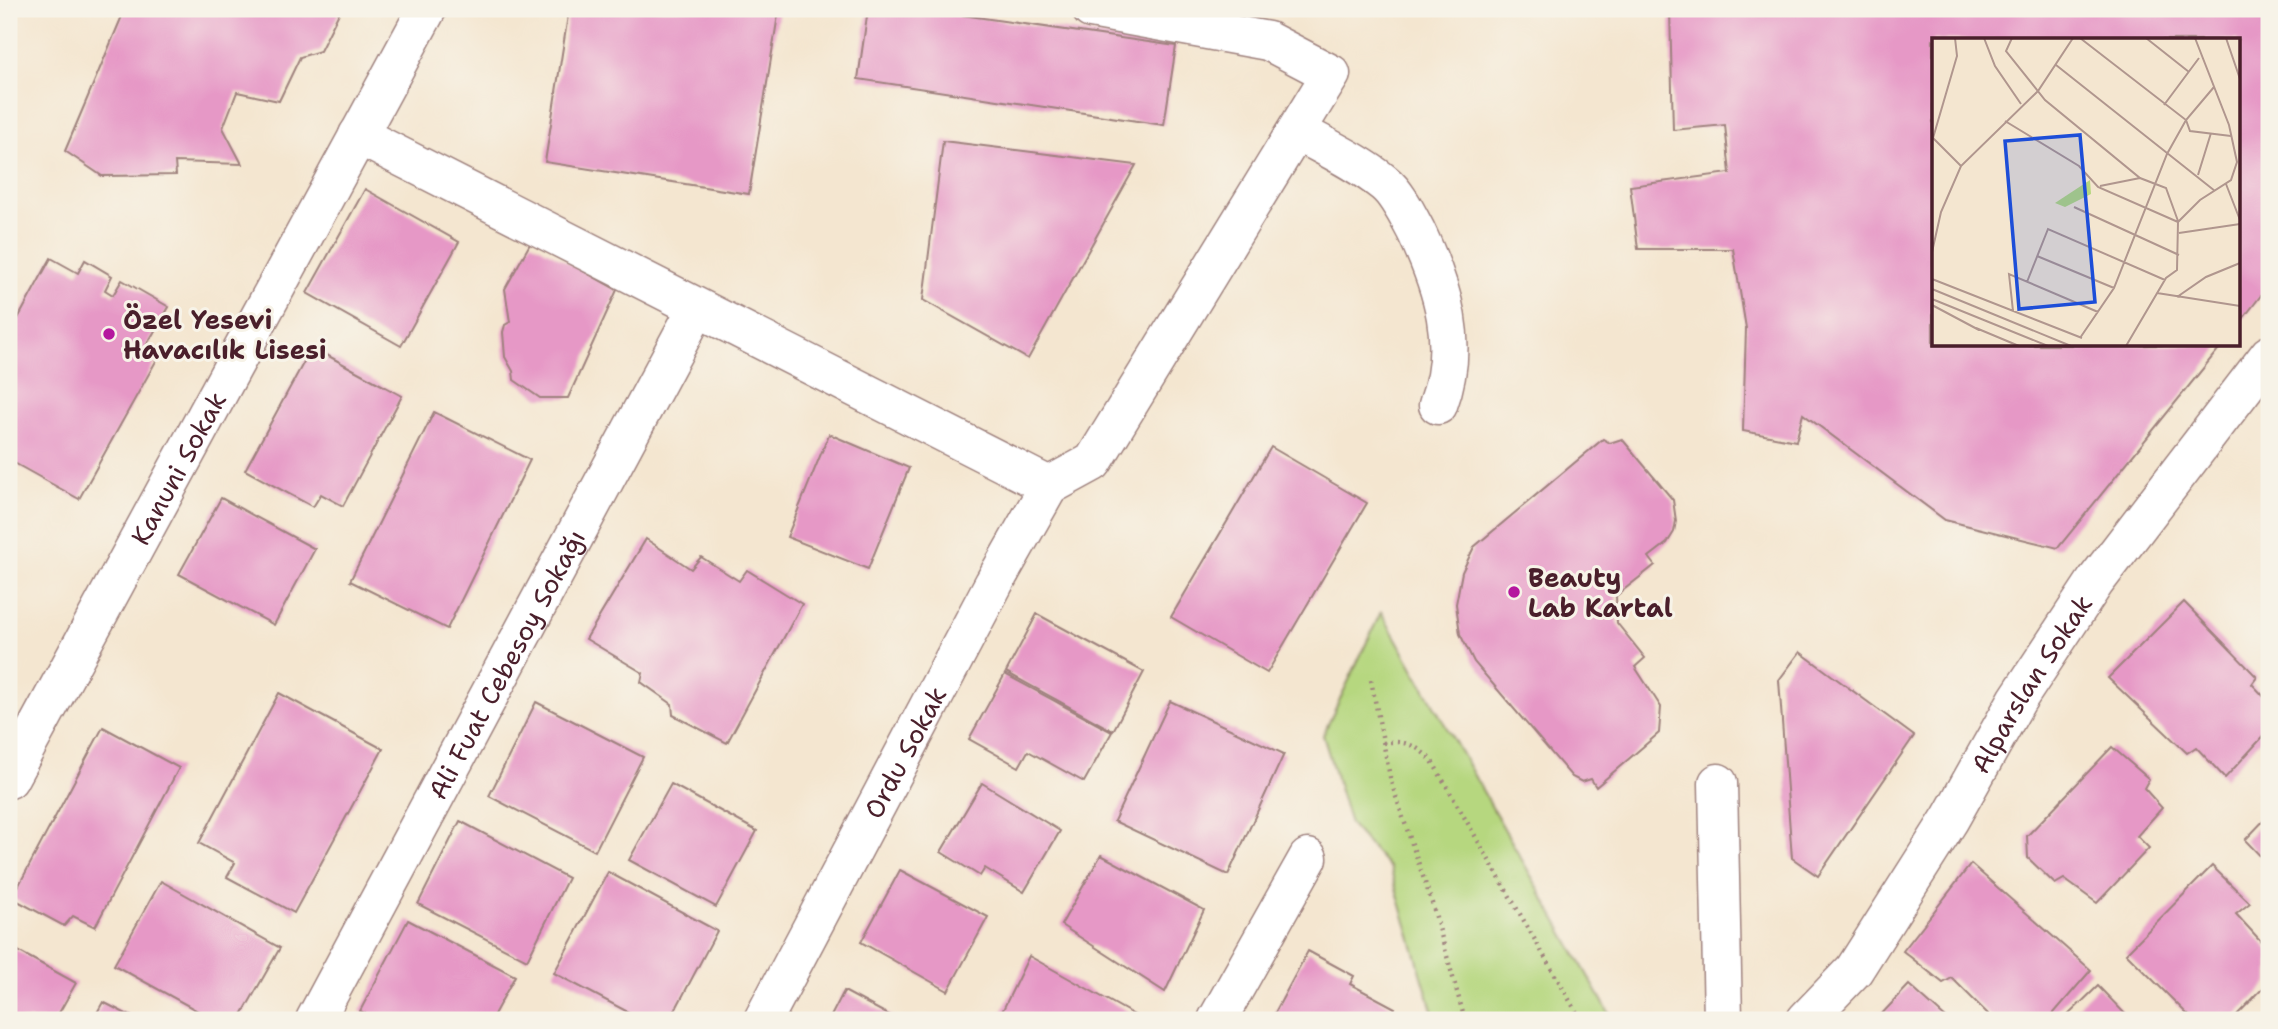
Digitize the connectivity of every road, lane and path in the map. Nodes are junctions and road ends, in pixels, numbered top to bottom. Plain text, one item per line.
1 (427, 9) edge
2 (1091, 9) edge
3 (1297, 131) junction
4 (358, 135) junction
5 (697, 308) junction
6 (2269, 355) edge
7 (1438, 405) dead end
8 (1049, 486) junction
9 (1371, 680) dead end
10 (1383, 743) junction
11 (9, 779) edge
12 (1718, 783) dead end
13 (1308, 858) dead end
14 (315, 1020) edge
15 (763, 1020) edge
16 (1217, 1020) edge
17 (1465, 1020) edge
18 (1581, 1020) edge
19 (1723, 1020) edge
20 (1806, 1020) edge

1 - 4 street, Kanuni Sokak
2 - 3 street
3 - 7 street
3 - 8 street
4 - 5 street
4 - 11 street, Kanuni Sokak
5 - 8 street
5 - 14 street, Ali Fuat Cebesoy Sokağı
6 - 20 street, Alparslan Sokak
8 - 15 street, Ordu Sokak
9 - 10 path
10 - 17 path
10 - 18 path
12 - 19 street
13 - 16 street

